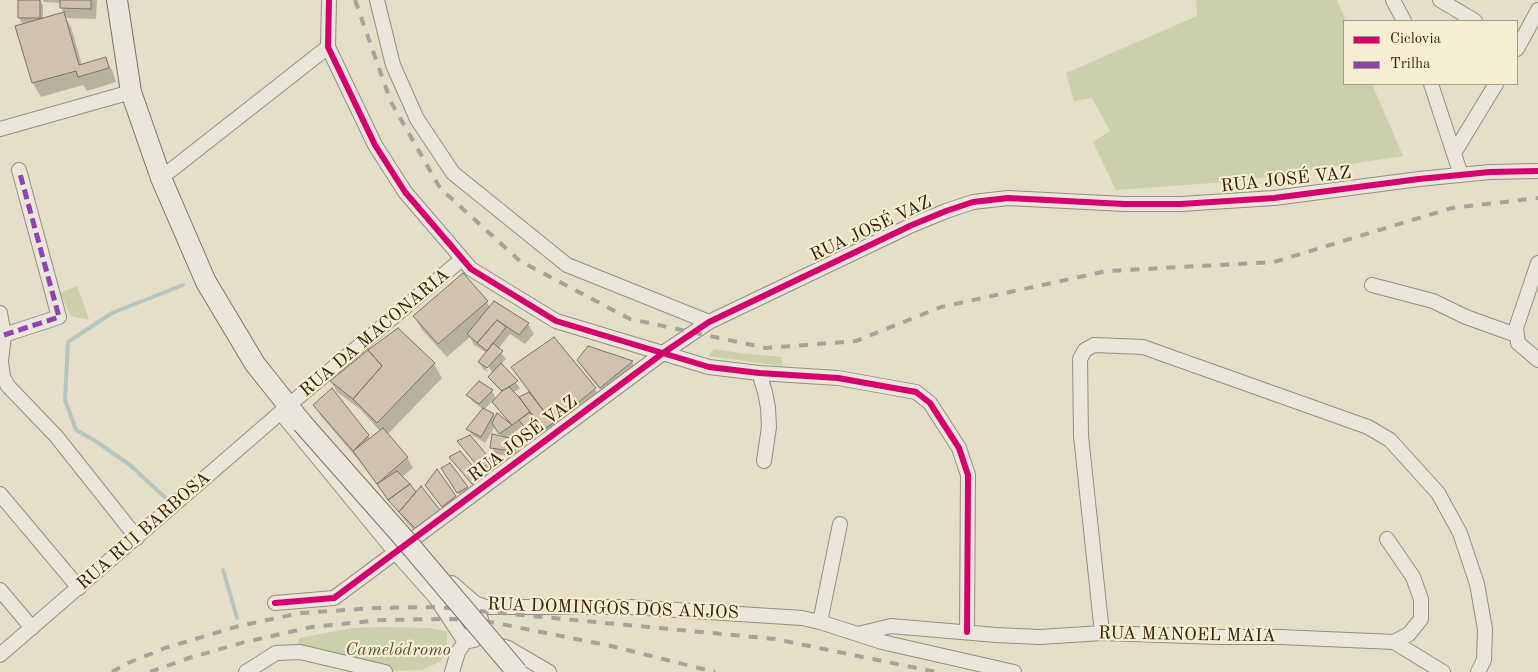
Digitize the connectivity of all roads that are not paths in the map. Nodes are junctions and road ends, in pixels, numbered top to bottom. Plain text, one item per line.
1 (117, 0) edge
2 (328, 0) edge
3 (377, 0) edge
4 (1393, 0) edge
5 (1440, 0) edge
6 (1538, 10) edge
7 (1403, 20) edge
8 (1472, 20) edge
9 (328, 46) junction
10 (1518, 46) edge
11 (1431, 85) edge
12 (1495, 85) edge
13 (131, 92) junction
14 (0, 129) edge
15 (1454, 153) junction
16 (20, 170) dead end
17 (1538, 171) edge
18 (1461, 175) junction
19 (161, 178) junction
20 (462, 259) junction
21 (1538, 263) edge
22 (1372, 284) dead end
23 (0, 313) edge
24 (709, 322) junction
25 (1516, 334) junction
26 (4, 335) junction
27 (663, 353) junction
28 (1538, 360) edge
29 (759, 373) junction
30 (288, 407) junction
31 (764, 461) dead end
32 (2, 496) edge
33 (840, 524) dead end
34 (137, 538) junction
35 (414, 538) junction
36 (1388, 539) dead end
37 (396, 553) junction
38 (79, 588) junction
39 (0, 590) edge
40 (275, 603) dead end
41 (486, 607) junction
42 (820, 622) junction
43 (32, 628) junction
44 (968, 632) junction
45 (1102, 633) junction
46 (857, 635) junction
47 (465, 642) junction
48 (1394, 642) junction
49 (0, 655) edge
50 (246, 672) edge
51 (385, 672) edge
52 (452, 672) edge
53 (517, 672) edge
54 (549, 672) edge
55 (1014, 672) edge
56 (1443, 672) edge
57 (1478, 672) edge

1 - 13 main road
2 - 9 street
3 - 24 street
4 - 7 street
5 - 8 street
6 - 10 street
9 - 19 street
9 - 20 street
11 - 15 street
12 - 15 street
13 - 14 street
13 - 19 main road
15 - 18 street
16 - 26 street
17 - 18 street, RUA JOSÉ VAZ
18 - 24 street, RUA JOSÉ VAZ
19 - 30 main road
20 - 27 street
20 - 30 street, RUA DA MACONARIA
21 - 25 street
22 - 25 street
23 - 26 street
24 - 27 street, RUA JOSÉ VAZ
25 - 28 street
26 - 34 street
27 - 29 street
27 - 35 street, RUA JOSÉ VAZ
29 - 31 street
29 - 44 street
30 - 34 street, RUA RUI BARBOSA
30 - 35 street
30 - 37 street
30 - 53 main road, bridge
32 - 38 street
33 - 42 street
34 - 38 street, RUA RUI BARBOSA
35 - 37 street, RUA JOSÉ VAZ
35 - 41 street, RUA DOMINGOS DOS ANJOS
36 - 48 street
37 - 40 street, RUA JOSÉ VAZ
37 - 47 street
38 - 43 street, RUA RUI BARBOSA
39 - 43 street
41 - 42 street, RUA DOMINGOS DOS ANJOS
41 - 47 street
42 - 46 street, RUA DOMINGOS DOS ANJOS
43 - 49 street, RUA RUI BARBOSA
44 - 45 street, RUA MANOEL MAIA
44 - 46 street, RUA MANOEL MAIA
45 - 48 street, RUA MANOEL MAIA
45 - 57 street
46 - 55 street, RUA DOMINGOS DOS ANJOS
47 - 52 street
47 - 54 street
48 - 56 street
50 - 51 street

